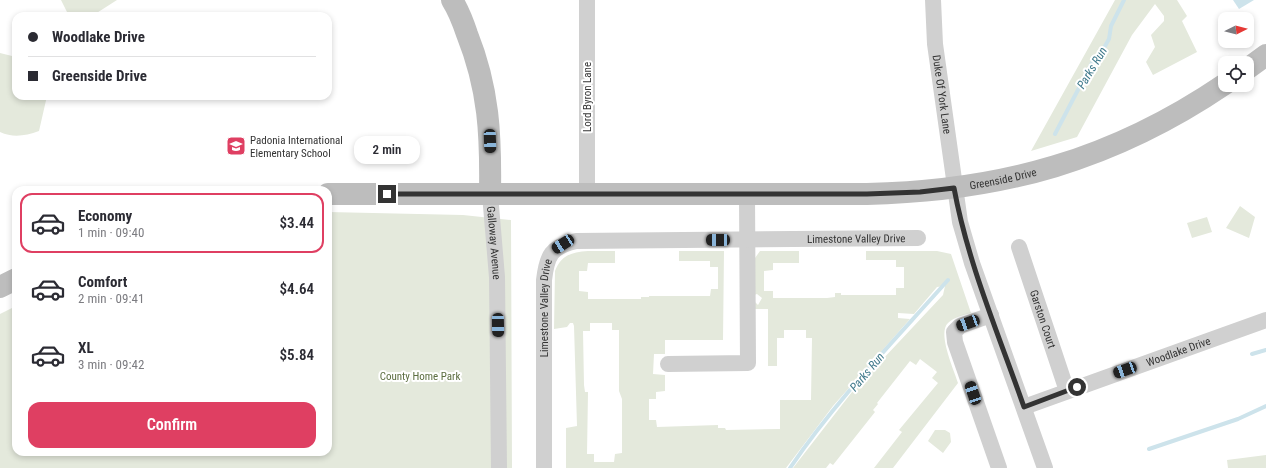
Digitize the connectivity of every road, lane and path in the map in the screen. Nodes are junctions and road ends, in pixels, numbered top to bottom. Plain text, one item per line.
1 (587, 0) edge
2 (933, 0) edge
3 (459, 3) edge
4 (1266, 55) edge
5 (1254, 63) edge
6 (1218, 89) edge
7 (954, 188) junction
8 (332, 194) edge
9 (490, 194) junction
10 (587, 194) junction
11 (746, 194) junction
12 (918, 238) dead end
13 (747, 240) junction
14 (1019, 248) dead end
15 (12, 281) edge
16 (0, 287) edge
17 (991, 315) junction
18 (1266, 320) edge
19 (668, 364) dead end
20 (1067, 391) junction
21 (1024, 407) junction
22 (499, 468) edge
23 (544, 468) edge
24 (999, 468) edge
25 (1045, 468) edge

1 - 10 street, Lord Byron Lane
2 - 7 street, Duke Of York Lane
3 - 9 street, Galloway Avenue
4 - 5 street
6 - 7 street, Greenside Drive
7 - 11 street, Greenside Drive
7 - 17 street, Duke Of York Lane
8 - 9 street, Greenside Drive
9 - 10 street, Greenside Drive
9 - 22 street, Galloway Avenue
10 - 11 street, Greenside Drive
11 - 13 street
12 - 13 street, Limestone Valley Drive
13 - 19 street
13 - 23 street, Limestone Valley Drive
14 - 20 street, Garston Court
15 - 16 street
17 - 21 street, Duke Of York Lane
17 - 24 street
18 - 20 street, Woodlake Drive
20 - 21 street, Woodlake Drive
21 - 25 street, Duke Of York Lane

